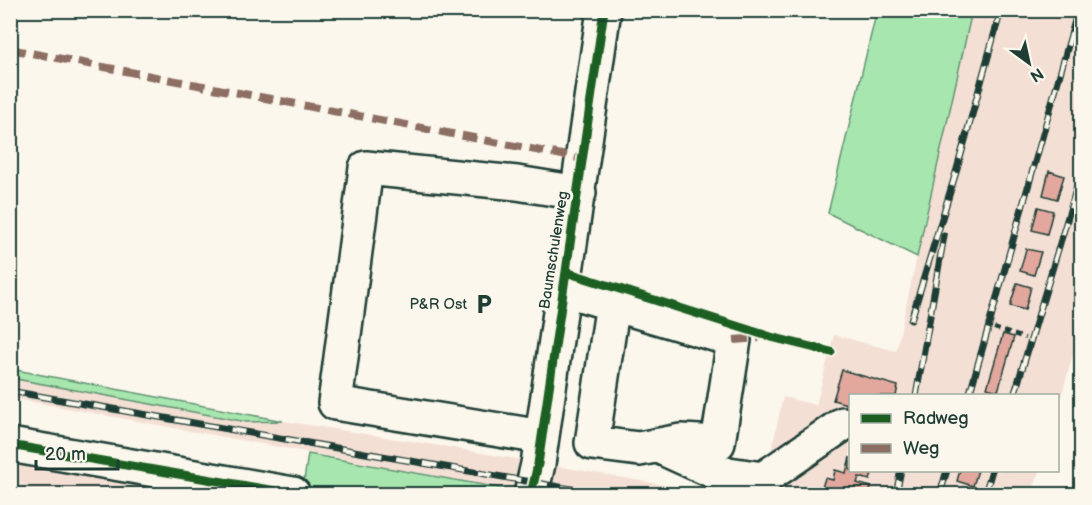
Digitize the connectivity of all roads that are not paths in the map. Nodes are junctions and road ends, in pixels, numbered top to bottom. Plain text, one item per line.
1 (604, 10) edge
2 (579, 193) junction
3 (563, 289) junction
4 (613, 303) junction
5 (843, 424) dead end
6 (542, 437) junction
7 (10, 445) edge
8 (657, 445) junction
9 (293, 495) edge
10 (531, 495) edge

1 - 2 street, Baumschulenweg
2 - 3 street, Baumschulenweg
2 - 6 street
3 - 4 street
3 - 6 street, Baumschulenweg
4 - 8 street
4 - 8 street
5 - 8 street
6 - 10 street, Baumschulenweg
7 - 9 street

